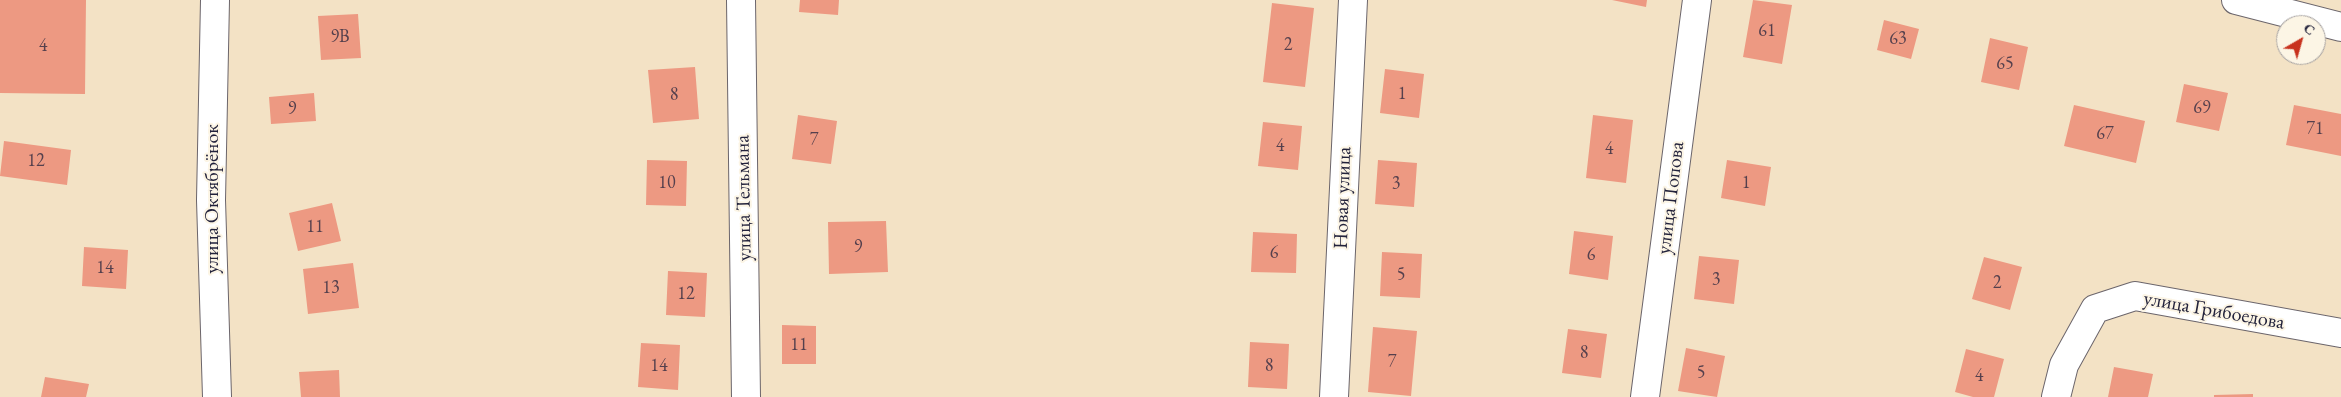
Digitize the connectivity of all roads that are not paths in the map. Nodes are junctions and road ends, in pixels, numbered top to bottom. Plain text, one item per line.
1 (215, 0) edge
2 (741, 0) edge
3 (1353, 0) edge
4 (1697, 0) edge
5 (2236, 0) edge
6 (2341, 27) edge
7 (2341, 333) edge
8 (218, 397) edge
9 (746, 397) edge
10 (1334, 397) edge
11 (1646, 397) edge
12 (2056, 397) edge

1 - 8 street, улица Октябрёнок
2 - 9 street, улица Тельмана
3 - 10 street, Новая улица
4 - 11 street, улица Попова
5 - 6 street
7 - 12 street, улица Грибоедова

